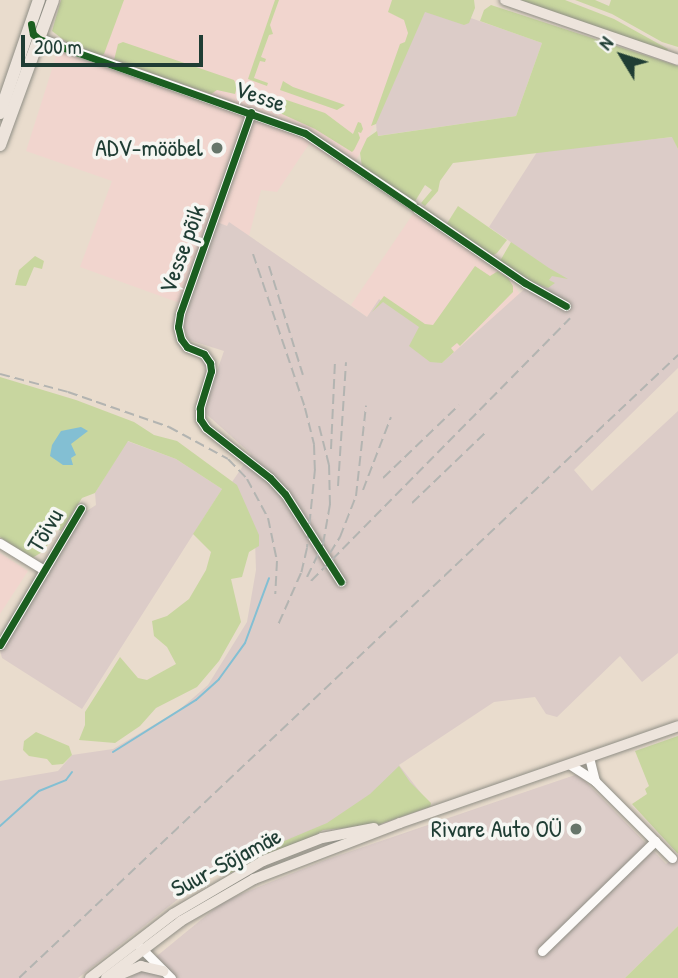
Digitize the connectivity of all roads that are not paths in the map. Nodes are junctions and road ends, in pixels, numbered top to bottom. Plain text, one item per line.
1 (39, 0) edge
2 (54, 0) edge
3 (505, 0) edge
4 (31, 23) junction
5 (39, 39) junction
6 (678, 60) edge
7 (251, 112) junction
8 (0, 113) edge
9 (0, 145) edge
10 (566, 306) dead end
11 (81, 508) dead end
12 (0, 542) edge
13 (44, 570) junction
14 (341, 582) dead end
15 (0, 645) edge
16 (678, 726) edge
17 (589, 757) junction
18 (569, 764) junction
19 (595, 781) junction
20 (400, 823) junction
21 (332, 836) junction
22 (655, 841) junction
23 (337, 848) junction
24 (672, 858) dead end
25 (138, 946) junction
26 (542, 951) dead end
27 (167, 975) edge
28 (90, 978) edge
29 (109, 978) edge

1 - 4 highway
2 - 5 highway
3 - 6 main road
4 - 5 street
4 - 8 highway
5 - 7 street, Vesse
5 - 9 highway
7 - 10 street, Vesse
7 - 14 street, Vesse põik
11 - 13 street, Tõivu
12 - 13 street
13 - 15 street, Tõivu
16 - 17 main road, Suur-Sõjamäe
17 - 18 main road, Suur-Sõjamäe
17 - 19 street
18 - 19 street
18 - 20 main road, Suur-Sõjamäe
19 - 22 street
20 - 21 main road, Suur-Sõjamäe
20 - 23 main road, Suur-Sõjamäe
21 - 23 main road
21 - 25 main road, Suur-Sõjamäe
22 - 24 street
22 - 26 street
23 - 25 main road, Suur-Sõjamäe
25 - 27 street
25 - 28 main road, Suur-Sõjamäe
25 - 29 main road, Suur-Sõjamäe
27 - 29 main road

